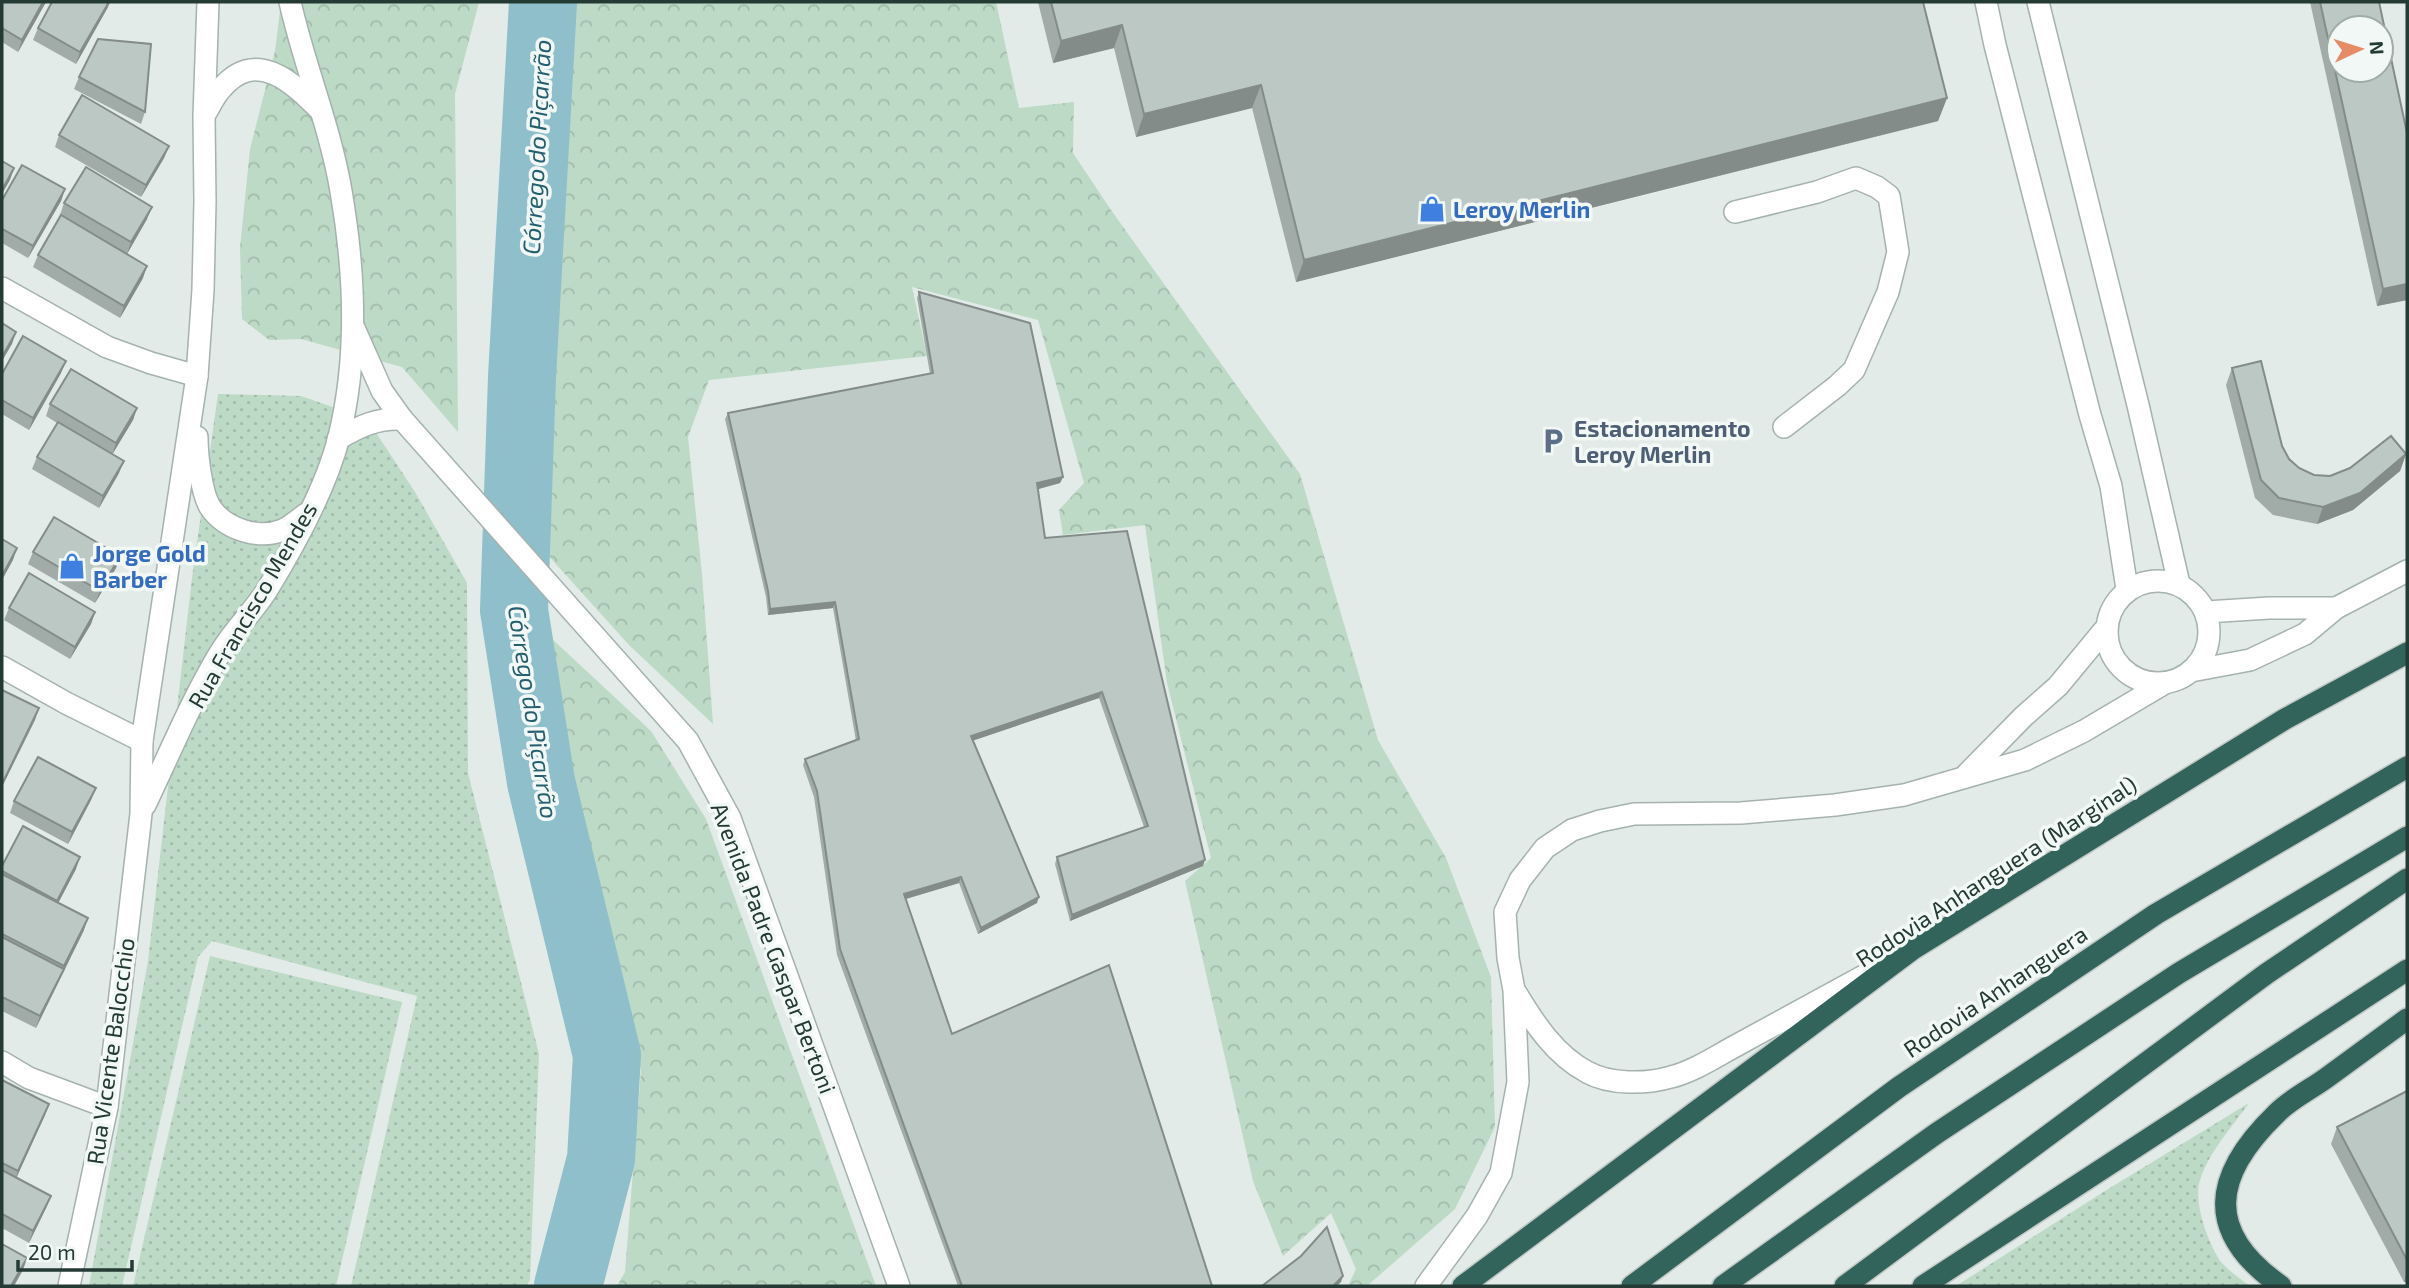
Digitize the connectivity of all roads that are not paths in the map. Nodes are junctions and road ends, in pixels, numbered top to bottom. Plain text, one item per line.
1 (290, 2) edge
2 (1986, 2) edge
3 (2038, 2) edge
4 (206, 3) edge
5 (323, 113) junction
6 (204, 116) junction
7 (1735, 212) dead end
8 (2, 288) edge
9 (354, 328) junction
10 (197, 376) junction
11 (402, 419) junction
12 (1784, 427) dead end
13 (338, 439) junction
14 (311, 511) junction
15 (2407, 571) edge
16 (2179, 584) junction
17 (2127, 589) junction
18 (2336, 608) junction
19 (2206, 612) junction
20 (2106, 628) junction
21 (2407, 653) edge
22 (2, 667) edge
23 (2192, 671) junction
24 (2165, 683) junction
25 (142, 741) junction
26 (2407, 767) edge
27 (1966, 775) junction
28 (141, 814) junction
29 (2407, 836) edge
30 (2407, 879) edge
31 (1913, 949) junction
32 (2407, 970) edge
33 (1514, 990) junction
34 (2407, 1020) edge
35 (2, 1062) edge
36 (107, 1107) junction
37 (69, 1286) edge
38 (899, 1286) edge
39 (1426, 1286) edge
40 (1463, 1286) edge
41 (1632, 1286) edge
42 (1723, 1286) edge
43 (1845, 1286) edge
44 (1923, 1286) edge
45 (2281, 1286) edge

1 - 5 street, Rua Francisco Mendes
2 - 17 street
3 - 16 street
4 - 6 street, Rua Francisco Mendes
5 - 6 street
5 - 9 street, Rua Francisco Mendes
6 - 10 street, Rua Francisco Mendes
7 - 12 street
8 - 10 street
9 - 11 street, Avenida Padre Gaspar Bertoni
9 - 13 street, Rua Francisco Mendes
10 - 14 street
10 - 25 street, Rua Francisco Mendes
11 - 13 street
11 - 38 street, Avenida Padre Gaspar Bertoni
13 - 14 street, Rua Francisco Mendes
14 - 28 street, Rua Francisco Mendes
15 - 18 street
16 - 17 street
16 - 19 street
17 - 20 street
18 - 19 street
18 - 23 street
19 - 23 street
20 - 24 street
20 - 27 street
21 - 31 highway, Rodovia Anhanguera (Marginal)
22 - 25 street
23 - 24 street
24 - 27 street
25 - 28 street, Rua Francisco Mendes
26 - 41 highway, Rodovia Anhanguera
27 - 33 street
28 - 36 street, Rua Vicente Balocchio
29 - 42 highway
30 - 43 highway
31 - 33 street
31 - 40 highway, Rodovia Anhanguera (Marginal)
32 - 44 highway
33 - 39 street
34 - 45 highway
35 - 36 street
36 - 37 street, Rua Vicente Balocchio

